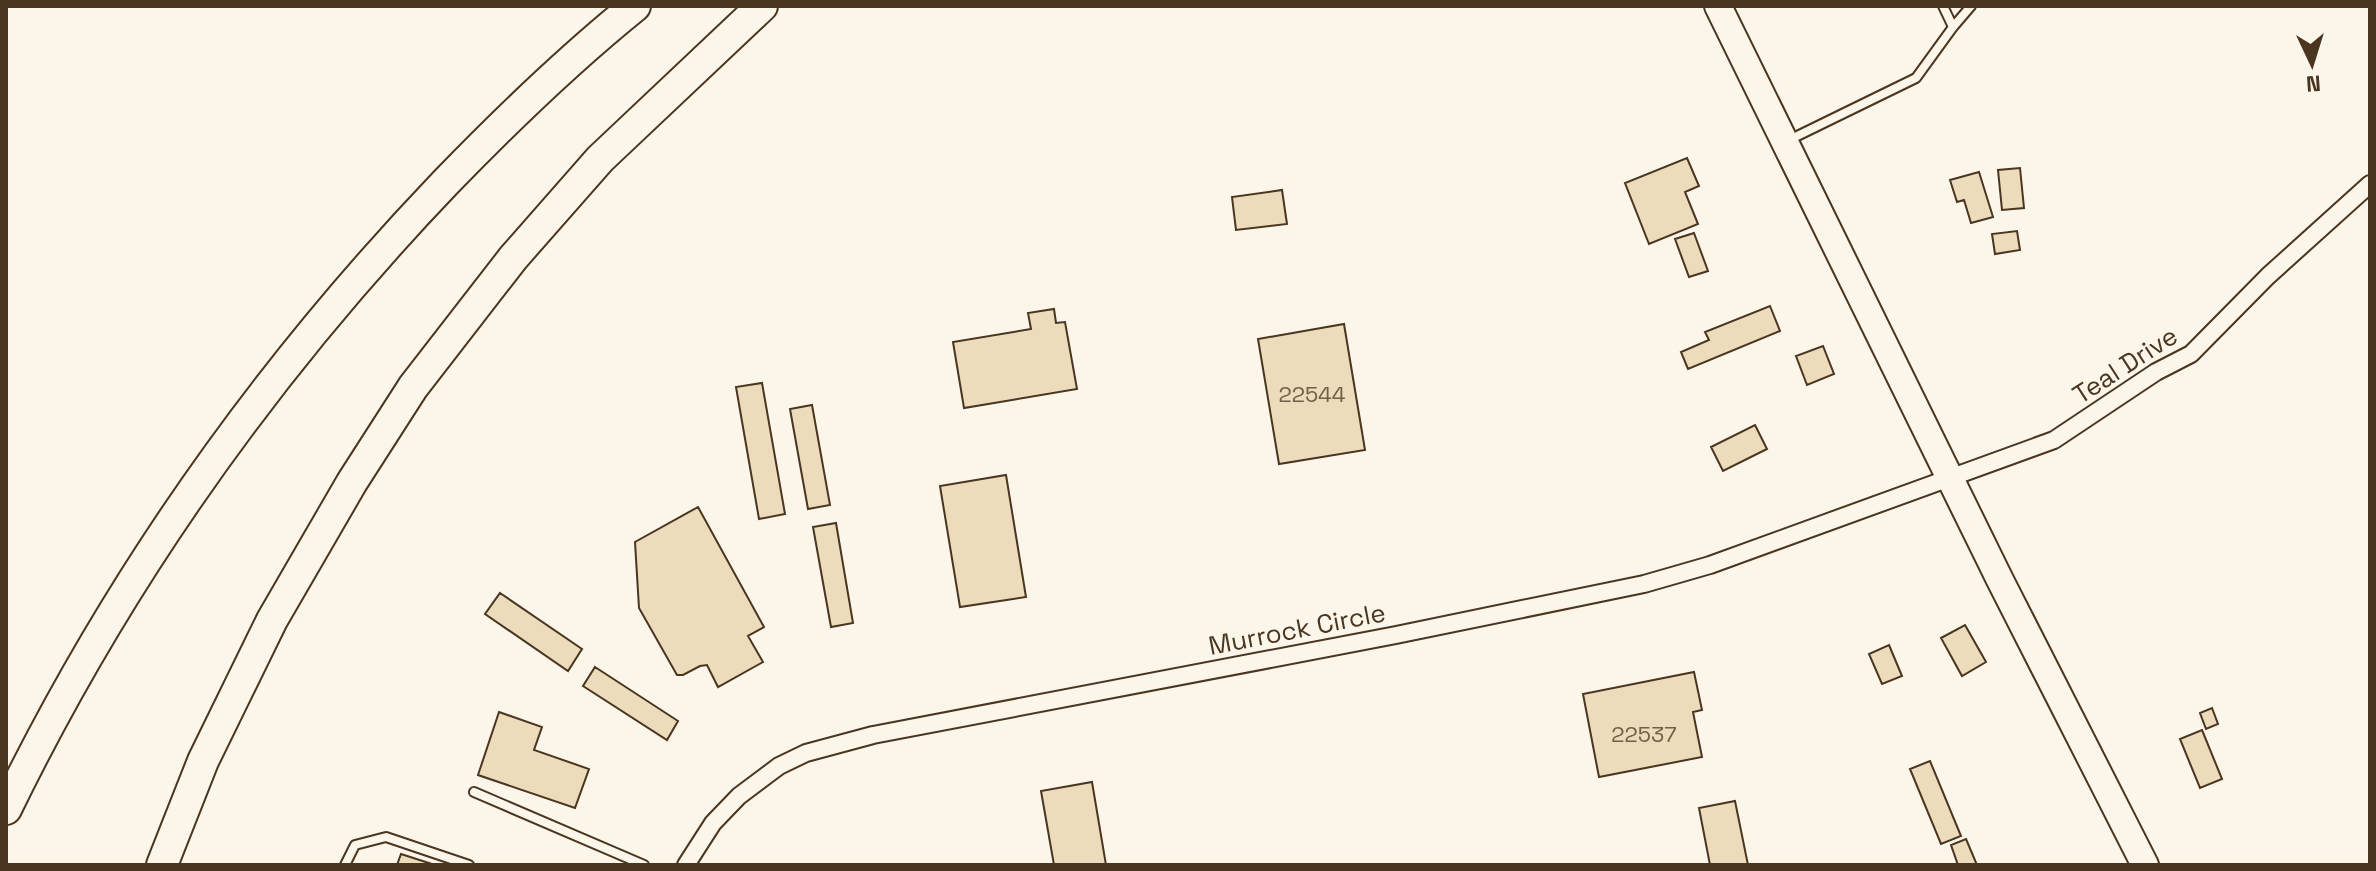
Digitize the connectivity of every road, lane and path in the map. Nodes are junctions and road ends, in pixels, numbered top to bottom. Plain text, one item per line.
1 (635, 6) edge
2 (762, 6) edge
3 (1718, 6) edge
4 (1943, 6) edge
5 (1971, 6) edge
6 (1953, 27) junction
7 (1784, 142) junction
8 (2370, 184) edge
9 (1949, 477) junction
10 (474, 792) dead end
11 (6, 809) edge
12 (162, 865) edge
13 (345, 865) edge
14 (469, 865) edge
15 (644, 865) edge
16 (686, 865) edge
17 (2145, 865) edge

1 - 11 highway
2 - 12 highway
3 - 7 main road
4 - 6 lane
5 - 6 lane
6 - 7 lane
7 - 9 main road
8 - 9 street, Teal Drive
9 - 16 street, Murrock Circle
9 - 17 main road
10 - 15 lane
13 - 14 lane

